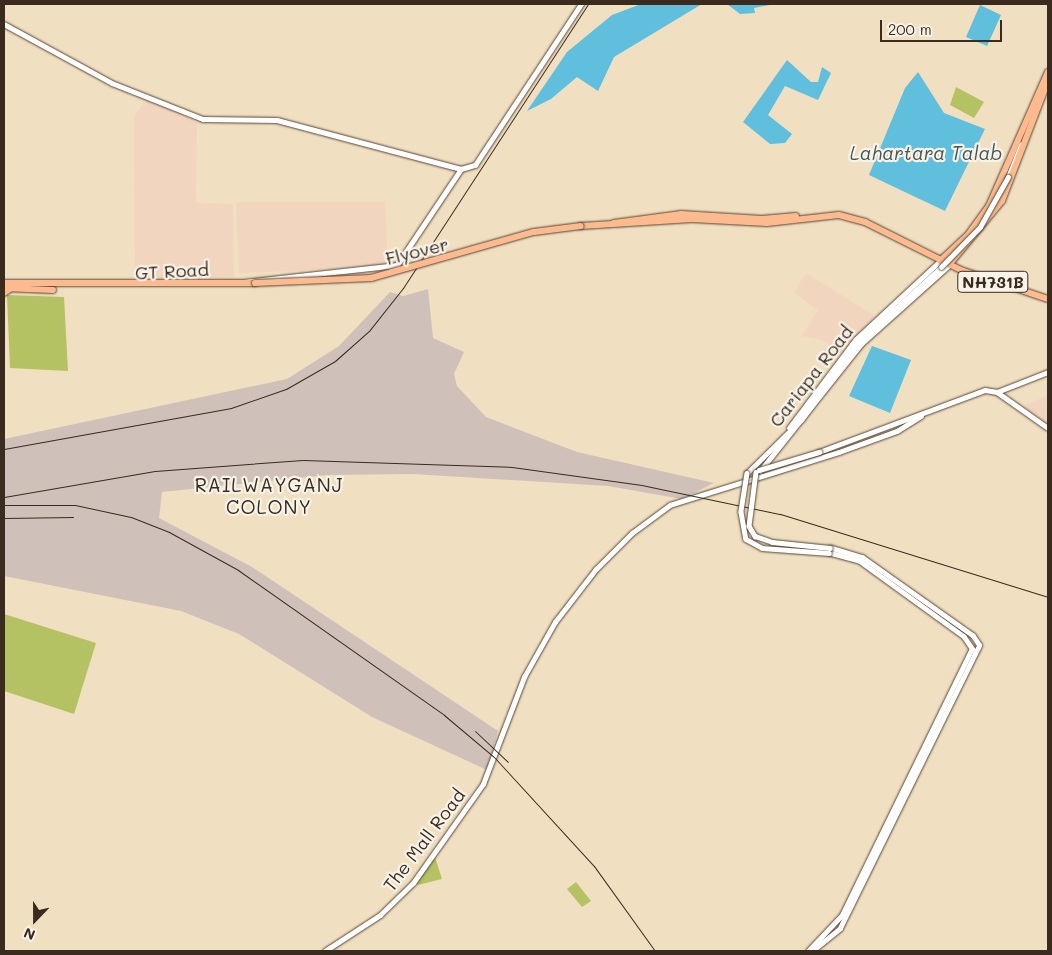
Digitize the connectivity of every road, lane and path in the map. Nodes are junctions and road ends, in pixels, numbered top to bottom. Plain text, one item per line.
1 (581, 4) edge
2 (4, 24) edge
3 (1048, 72) edge
4 (1048, 82) edge
5 (1021, 145) junction
6 (461, 169) junction
7 (946, 262) junction
8 (242, 283) junction
9 (6, 285) edge
10 (4, 294) edge
11 (1048, 294) edge
12 (1048, 299) edge
13 (1048, 372) edge
14 (996, 392) junction
15 (922, 416) junction
16 (1048, 428) edge
17 (774, 448) junction
18 (748, 467) junction
19 (757, 473) junction
20 (830, 551) junction
21 (830, 933) junction
22 (814, 945) junction
23 (325, 951) edge
24 (808, 951) edge
25 (812, 951) edge

1 - 6 street
2 - 6 street
3 - 5 main road
4 - 5 main road
5 - 7 main road
5 - 7 street, bridge
5 - 7 main road
6 - 8 street
7 - 8 highway, Flyover, bridge
7 - 11 highway, NH731B
7 - 12 highway, NH731B
7 - 17 street
7 - 18 street, Cariapa Road
7 - 19 street
8 - 9 highway, GT Road
9 - 10 main road, GT Road
13 - 14 street
14 - 15 street
14 - 16 street
15 - 19 street, bridge
15 - 19 street
17 - 18 street
17 - 19 street
18 - 20 street, bridge
19 - 20 street, bridge
19 - 23 street, The Mall Road
20 - 21 street
20 - 21 street
21 - 22 street
22 - 24 street
22 - 25 street

